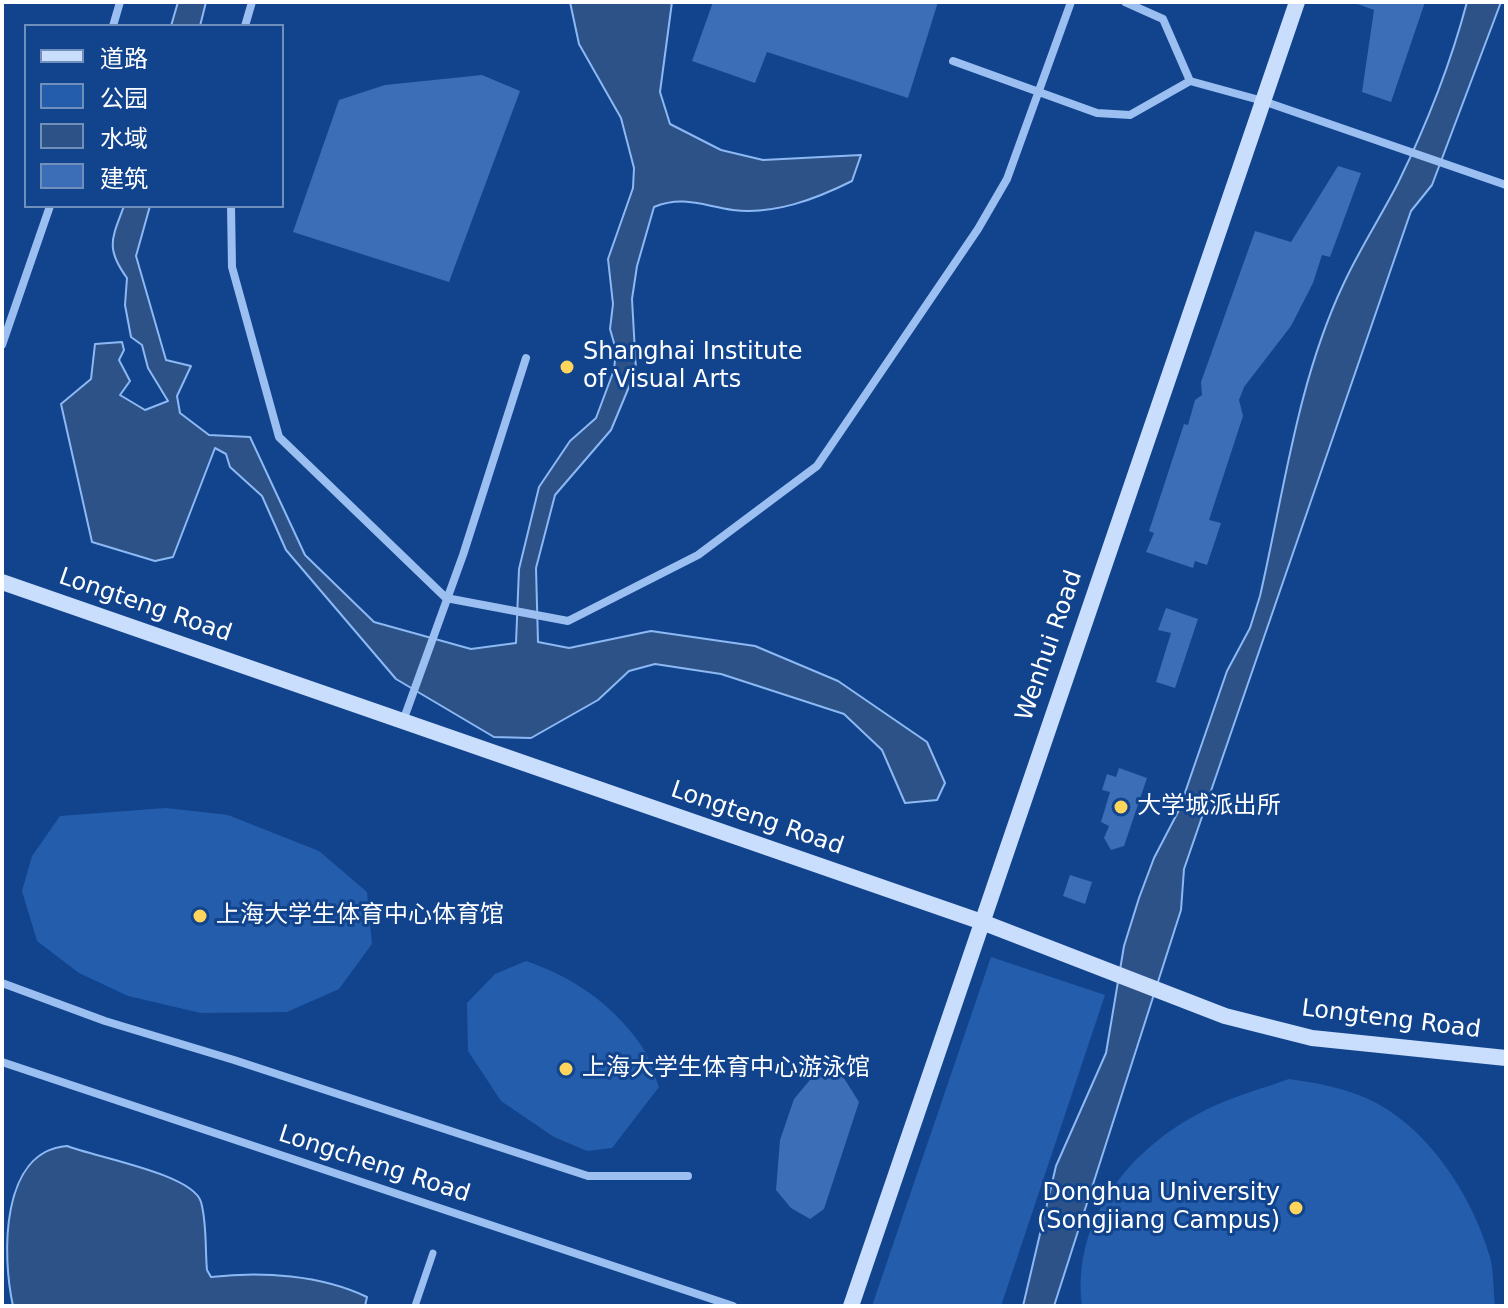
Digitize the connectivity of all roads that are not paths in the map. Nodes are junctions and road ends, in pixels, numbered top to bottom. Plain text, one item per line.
1 (120, 2) edge
2 (252, 2) edge
3 (1071, 2) edge
4 (1125, 2) edge
5 (1297, 2) edge
6 (114, 24) edge
7 (246, 24) edge
8 (953, 61) dead end
9 (1190, 81) junction
10 (1040, 91) junction
11 (1263, 101) junction
12 (1506, 185) edge
13 (49, 208) edge
14 (231, 208) edge
15 (2, 345) edge
16 (526, 358) dead end
17 (2, 582) edge
18 (446, 598) junction
19 (403, 721) junction
20 (982, 922) junction
21 (2, 983) edge
22 (1506, 1058) edge
23 (2, 1062) edge
24 (688, 1176) dead end
25 (433, 1253) dead end
26 (415, 1306) edge
27 (733, 1306) edge
28 (851, 1306) edge

1 - 6 street
2 - 7 street
3 - 10 street
4 - 9 street
5 - 11 main road, Wenhui Road
8 - 10 street
9 - 10 street
9 - 11 street
10 - 18 street
11 - 12 street
11 - 20 main road, Wenhui Road
13 - 15 street
14 - 18 street
16 - 18 street
17 - 19 main road, Longteng Road
18 - 19 street
19 - 20 main road, Longteng Road
20 - 22 main road, Longteng Road
20 - 28 main road, Wenhui Road
21 - 24 street
23 - 27 street, Longcheng Road
25 - 26 street

